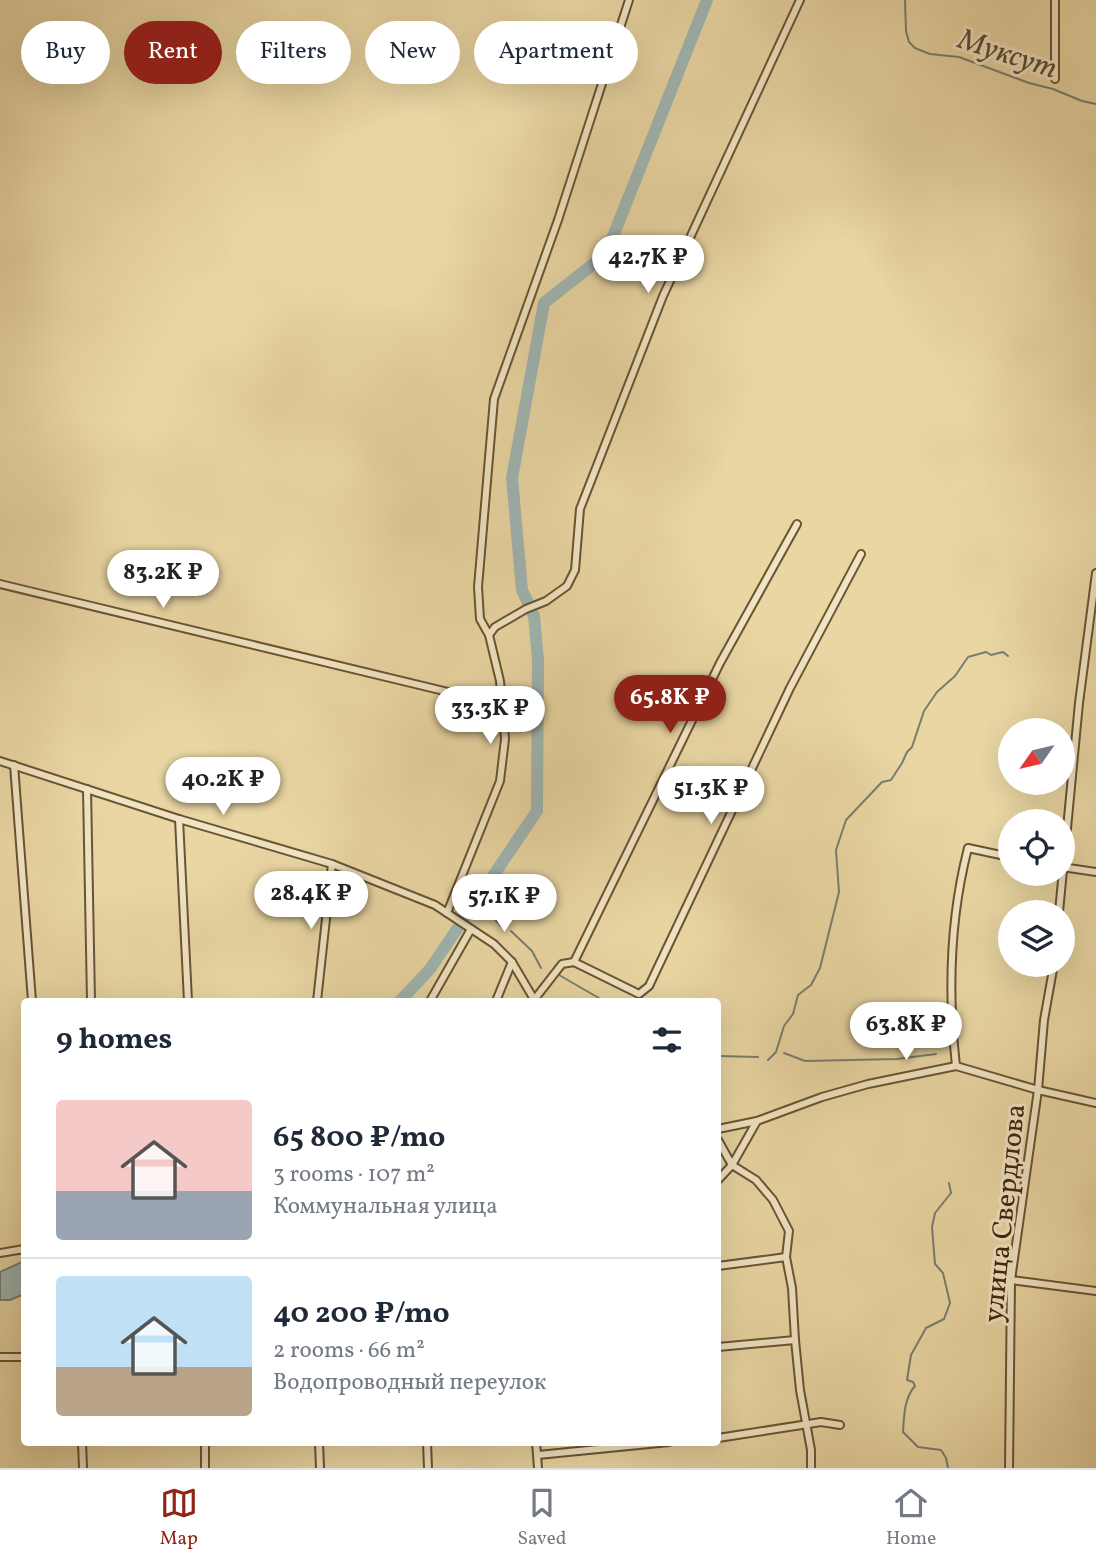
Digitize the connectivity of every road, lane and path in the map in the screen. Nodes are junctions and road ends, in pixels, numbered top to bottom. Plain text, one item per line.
1 (629, 0) edge
2 (800, 0) edge
3 (1055, 0) edge
4 (1055, 79) dead end
5 (797, 524) dead end
6 (861, 554) dead end
7 (1096, 573) edge
8 (0, 584) edge
9 (489, 635) junction
10 (502, 705) junction
11 (0, 761) edge
12 (14, 765) junction
13 (87, 789) junction
14 (1069, 809) edge
15 (179, 819) junction
16 (998, 854) edge
17 (332, 863) junction
18 (1075, 869) edge
19 (1096, 872) edge
20 (447, 913) junction
21 (471, 929) junction
22 (512, 962) junction
23 (574, 962) junction
24 (1052, 977) edge
25 (32, 998) edge
26 (91, 998) edge
27 (188, 998) edge
28 (317, 998) edge
29 (432, 998) edge
30 (497, 998) edge
31 (532, 998) edge
32 (536, 998) edge
33 (956, 1066) junction
34 (1038, 1090) junction
35 (1096, 1103) edge
36 (757, 1121) junction
37 (721, 1128) edge
38 (721, 1145) edge
39 (732, 1165) junction
40 (721, 1177) edge
41 (21, 1250) edge
42 (0, 1253) edge
43 (786, 1257) junction
44 (721, 1266) edge
45 (1011, 1280) junction
46 (1096, 1291) edge
47 (795, 1340) junction
48 (721, 1347) edge
49 (0, 1357) edge
50 (21, 1357) edge
51 (806, 1424) junction
52 (840, 1425) dead end
53 (721, 1437) edge
54 (82, 1446) edge
55 (205, 1446) edge
56 (319, 1446) edge
57 (428, 1446) edge
58 (537, 1446) edge
59 (629, 1446) edge
60 (538, 1455) junction
61 (83, 1468) edge
62 (205, 1468) edge
63 (320, 1468) edge
64 (428, 1468) edge
65 (538, 1468) edge
66 (811, 1468) edge
67 (1009, 1468) edge

1 - 9 street
2 - 9 street
3 - 4 street
5 - 23 street
6 - 23 street
7 - 14 street
8 - 10 street
9 - 10 street
10 - 20 street
11 - 12 street
12 - 13 street
12 - 25 street
13 - 15 street
13 - 26 street
15 - 17 street
15 - 27 street
16 - 33 street
17 - 20 street
17 - 28 street
18 - 19 street
20 - 21 street
21 - 22 street
21 - 29 street
22 - 30 street
22 - 31 street
23 - 32 street
24 - 34 street, улица Свердлова
33 - 34 street
33 - 36 street
34 - 35 street
34 - 45 street, улица Свердлова
36 - 37 street
36 - 39 street
38 - 39 street
39 - 40 street
39 - 43 street
41 - 42 street
43 - 44 street
43 - 47 street
45 - 46 street
45 - 67 street, улица Свердлова
47 - 48 street
47 - 51 street
49 - 50 street
51 - 52 street
51 - 53 street
51 - 66 street
54 - 61 street
55 - 62 street
56 - 63 street
57 - 64 street
58 - 60 street
59 - 60 street
60 - 65 street

